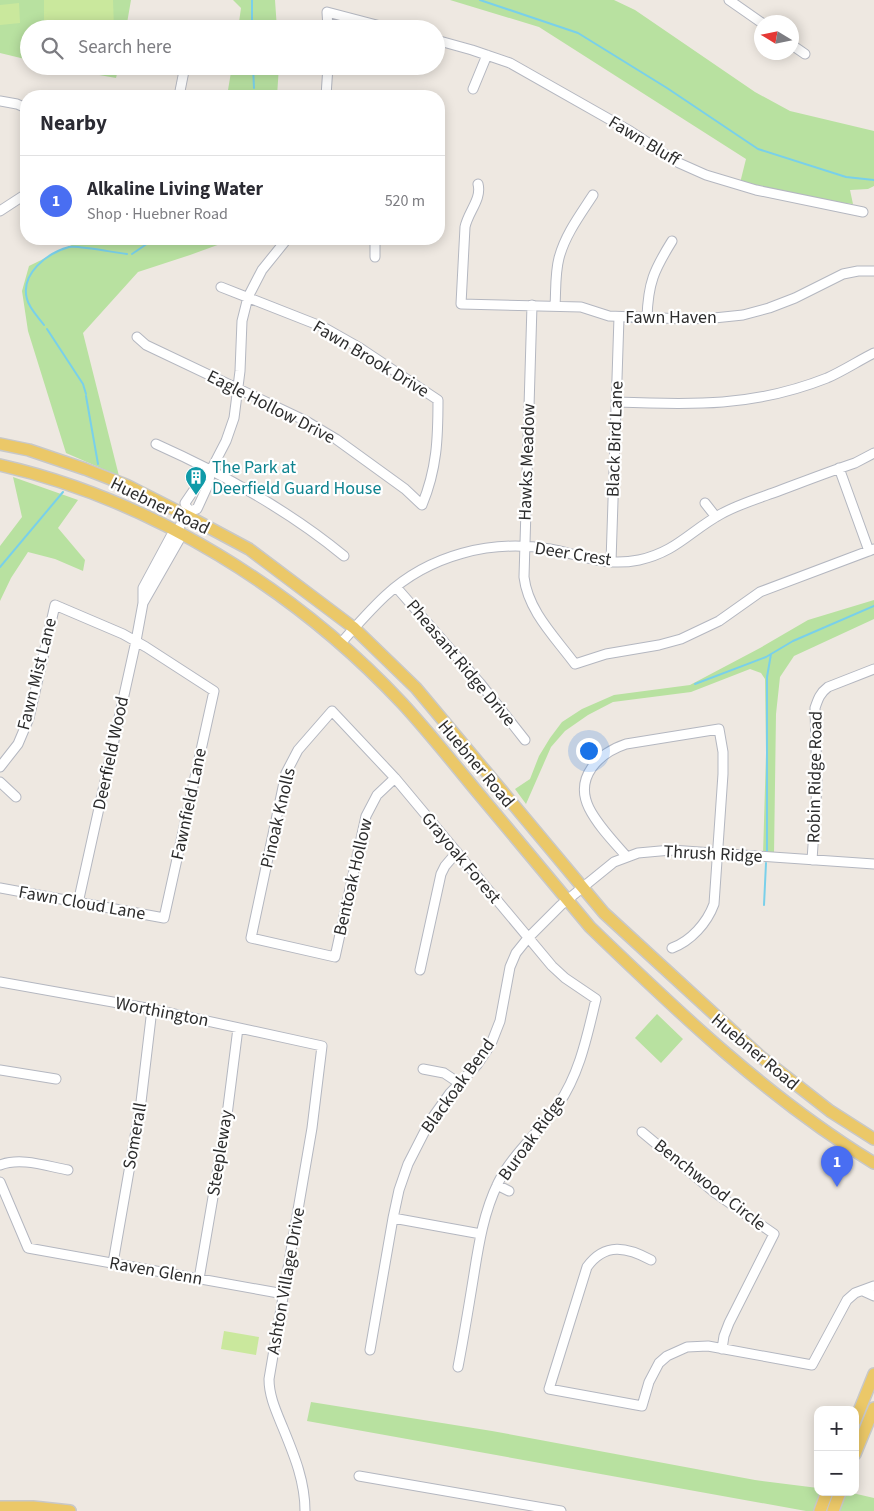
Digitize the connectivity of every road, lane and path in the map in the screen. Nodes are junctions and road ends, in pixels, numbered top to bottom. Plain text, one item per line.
1 (729, 0) edge
2 (754, 17) edge
3 (327, 20) edge
4 (358, 20) edge
5 (445, 43) edge
6 (799, 50) edge
7 (486, 54) junction
8 (805, 54) dead end
9 (184, 75) edge
10 (327, 75) edge
11 (473, 89) dead end
12 (180, 90) edge
13 (326, 90) edge
14 (0, 101) edge
15 (20, 105) edge
16 (478, 184) dead end
17 (593, 195) dead end
18 (20, 198) edge
19 (0, 211) edge
20 (864, 212) dead end
21 (672, 241) dead end
22 (282, 245) edge
23 (376, 245) edge
24 (375, 257) dead end
25 (874, 271) edge
26 (221, 287) dead end
27 (248, 297) junction
28 (532, 305) junction
29 (555, 306) junction
30 (619, 317) junction
31 (647, 318) junction
32 (137, 337) dead end
33 (874, 353) edge
34 (238, 389) junction
35 (616, 402) junction
36 (0, 444) edge
37 (156, 444) dead end
38 (874, 454) edge
39 (0, 464) edge
40 (840, 468) junction
41 (211, 470) junction
42 (705, 503) dead end
43 (422, 504) joint
44 (187, 513) junction
45 (716, 517) junction
46 (177, 534) junction
47 (525, 546) junction
48 (871, 550) edge
49 (344, 556) dead end
50 (611, 562) junction
51 (396, 587) junction
52 (354, 628) junction
53 (136, 641) junction
54 (341, 643) junction
55 (874, 669) edge
56 (332, 710) joint
57 (525, 740) dead end
58 (0, 767) edge
59 (395, 778) junction
60 (0, 782) edge
61 (16, 797) dead end
62 (457, 852) junction
63 (719, 854) junction
64 (627, 857) junction
65 (812, 860) junction
66 (874, 864) edge
67 (583, 887) junction
68 (0, 888) edge
69 (568, 900) junction
70 (78, 902) junction
71 (164, 918) joint
72 (528, 938) junction
73 (672, 948) dead end
74 (335, 957) joint
75 (420, 970) dead end
76 (0, 982) edge
77 (596, 999) joint
78 (152, 1009) junction
79 (238, 1028) junction
80 (322, 1046) joint
81 (423, 1069) dead end
82 (0, 1070) edge
83 (56, 1079) dead end
84 (459, 1083) junction
85 (821, 1103) junction
86 (808, 1118) junction
87 (642, 1132) dead end
88 (874, 1139) edge
89 (874, 1163) edge
90 (0, 1165) edge
91 (68, 1170) dead end
92 (0, 1182) edge
93 (497, 1185) junction
94 (509, 1192) dead end
95 (393, 1218) junction
96 (481, 1234) junction
97 (652, 1260) dead end
98 (113, 1263) junction
99 (199, 1278) junction
100 (874, 1286) edge
101 (863, 1291) junction
102 (284, 1294) junction
103 (874, 1296) edge
104 (722, 1349) junction
105 (370, 1350) dead end
106 (458, 1367) dead end
107 (874, 1374) edge
108 (874, 1408) edge
109 (859, 1411) edge
110 (856, 1451) edge
111 (359, 1476) dead end
112 (826, 1496) edge
113 (839, 1496) edge
114 (0, 1507) edge
115 (13, 1509) edge
116 (70, 1511) edge
117 (305, 1511) edge
118 (561, 1511) edge
119 (820, 1511) edge
120 (833, 1511) edge

1 - 2 street
3 - 4 street
5 - 7 street, Fawn Bluff
6 - 8 street
7 - 11 street
7 - 20 street, Fawn Bluff
9 - 12 street
10 - 13 street
14 - 15 street
16 - 28 street, Fawn Haven
17 - 29 street
18 - 19 street
21 - 31 street
22 - 27 street
23 - 24 street
25 - 31 street, Fawn Haven
26 - 27 street, Fawn Brook Drive
27 - 34 street
27 - 43 street, Fawn Brook Drive
28 - 29 street, Fawn Haven
28 - 47 street, Hawks Meadow
29 - 30 street, Fawn Haven
30 - 31 street, Fawn Haven
30 - 35 street, Black Bird Lane
32 - 34 street, Eagle Hollow Drive
33 - 35 street
34 - 41 street
34 - 43 street, Eagle Hollow Drive
35 - 50 street, Black Bird Lane
36 - 44 main road, Huebner Road
37 - 41 street
38 - 40 street, Deer Crest
39 - 46 main road, Huebner Road
40 - 45 street, Deer Crest
40 - 48 street
41 - 44 street
41 - 49 street
42 - 45 street
44 - 46 street
44 - 52 main road, Huebner Road
45 - 50 street, Deer Crest
46 - 53 street, Deerfield Wood
46 - 54 main road, Huebner Road
47 - 48 street, Hawks Meadow
47 - 50 street, Deer Crest
47 - 51 street, Deer Crest
51 - 52 street, Deer Crest
51 - 57 street, Pheasant Ridge Drive
52 - 54 street, Deer Crest
52 - 67 main road, Huebner Road
53 - 58 street, Fawn Mist Lane
53 - 70 street, Deerfield Wood
53 - 71 street, Fawnfield Lane
54 - 69 main road, Huebner Road
55 - 65 street, Robin Ridge Road
56 - 59 street, Grayoak Forest
56 - 74 street, Pinoak Knolls
59 - 62 street, Grayoak Forest
59 - 74 street, Bentoak Hollow
60 - 61 street
62 - 72 street, Grayoak Forest
62 - 75 street
63 - 64 street, Thrush Ridge
63 - 64 street
63 - 65 street, Thrush Ridge
63 - 73 street
64 - 67 street, Thrush Ridge
65 - 66 street, Thrush Ridge
67 - 69 street, Thrush Ridge
67 - 85 main road, Huebner Road
68 - 70 street, Fawn Cloud Lane
69 - 72 street, Blackoak Bend
69 - 86 main road, Huebner Road
70 - 71 street, Fawn Cloud Lane
72 - 77 street, Grayoak Forest
72 - 84 street, Blackoak Bend
76 - 78 street, Worthington
77 - 93 street, Buroak Ridge
78 - 79 street, Worthington
78 - 98 street, Somerall
79 - 80 street, Worthington
79 - 99 street, Steepleway
80 - 102 street, Ashton Village Drive
81 - 84 street
82 - 83 street
84 - 95 street, Blackoak Bend
85 - 86 main road
85 - 88 main road, Huebner Road
86 - 89 main road, Huebner Road
87 - 104 street, Benchwood Circle
90 - 91 street
92 - 98 street, Raven Glenn
93 - 94 street
93 - 96 street, Buroak Ridge
95 - 96 street
95 - 105 street, Blackoak Bend
96 - 106 street, Buroak Ridge
97 - 104 street
98 - 99 street, Raven Glenn
99 - 102 street, Raven Glenn
100 - 101 street
101 - 103 street
101 - 104 street
102 - 117 street, Ashton Village Drive
107 - 109 main road
108 - 110 main road
111 - 118 street
112 - 119 main road
113 - 120 main road
114 - 115 main road
115 - 116 main road

